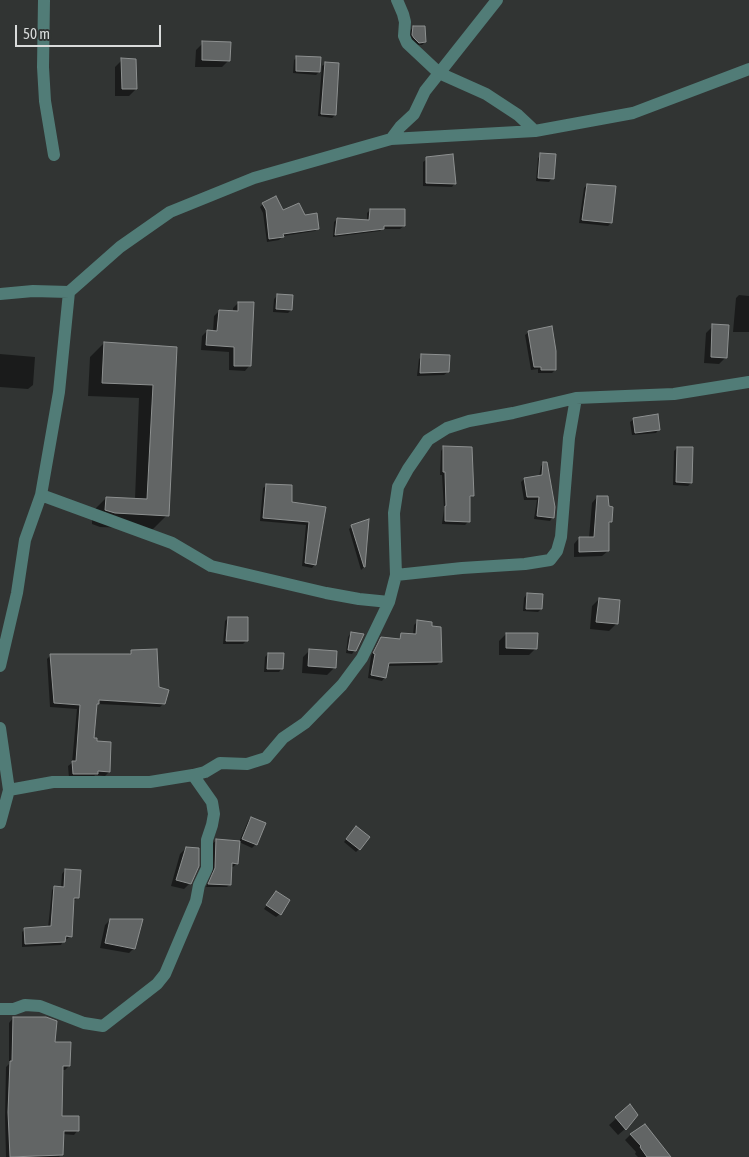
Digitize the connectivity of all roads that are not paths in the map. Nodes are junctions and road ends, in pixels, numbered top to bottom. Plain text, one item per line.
1 (44, 0) edge
2 (397, 0) edge
3 (497, 0) edge
4 (749, 69) edge
5 (439, 73) junction
6 (536, 131) junction
7 (391, 139) junction
8 (54, 156) dead end
9 (68, 292) junction
10 (0, 294) edge
11 (749, 382) edge
12 (576, 398) junction
13 (41, 495) junction
14 (396, 576) junction
15 (389, 602) junction
16 (0, 666) edge
17 (0, 728) edge
18 (193, 775) junction
19 (9, 790) junction
20 (0, 823) edge
21 (0, 1009) edge

1 - 8 street
2 - 5 street
3 - 5 street
4 - 6 street
5 - 6 street
5 - 7 street
6 - 7 street
7 - 9 street
9 - 10 street
9 - 13 street
11 - 12 street
12 - 14 street
12 - 14 street
13 - 15 street
13 - 16 street
14 - 15 street
15 - 18 street
17 - 19 street
18 - 19 street
18 - 21 street
19 - 20 street

